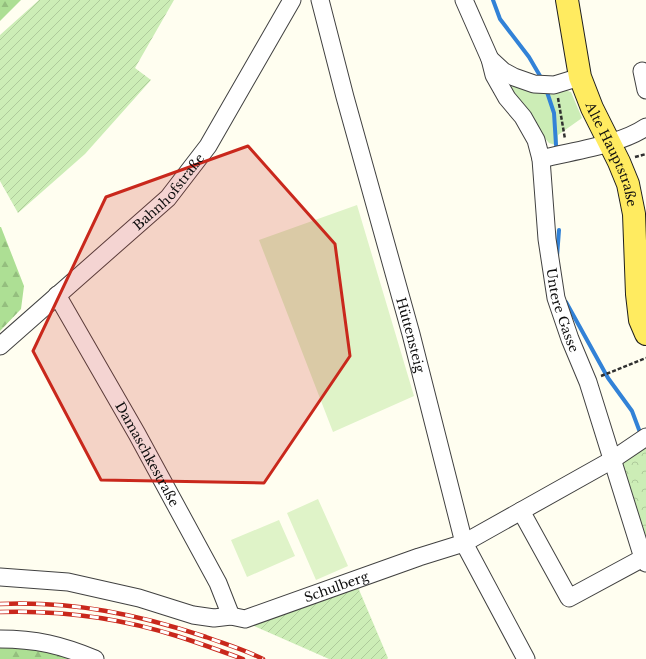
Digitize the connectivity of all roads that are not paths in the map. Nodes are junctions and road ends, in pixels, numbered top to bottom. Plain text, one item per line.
1 (292, 0) edge
2 (320, 0) edge
3 (464, 0) edge
4 (567, 0) edge
5 (490, 59) junction
6 (642, 71) dead end
7 (580, 77) junction
8 (646, 90) edge
9 (646, 127) edge
10 (610, 143) junction
11 (541, 159) junction
12 (641, 231) edge
13 (57, 295) junction
14 (646, 334) edge
15 (0, 346) edge
16 (643, 439) edge
17 (612, 460) junction
18 (521, 511) junction
19 (464, 543) junction
20 (644, 560) edge
21 (0, 577) edge
22 (231, 616) junction
23 (0, 639) edge
24 (95, 659) edge
25 (526, 659) edge

1 - 13 street, Bahnhofstraße
2 - 19 street, Hüttensteig
3 - 5 street
4 - 7 main road, Alte Hauptstraße
5 - 7 street
5 - 11 street, Untere Gasse
6 - 8 street
7 - 10 main road, Alte Hauptstraße
9 - 10 street
10 - 11 street
10 - 12 main road, Alte Hauptstraße
11 - 17 street, Untere Gasse
12 - 14 main road, Alte Hauptstraße
13 - 15 street, Bahnhofstraße
13 - 22 street, Damaschkestraße
16 - 17 street, Schulberg
17 - 18 street, Schulberg
17 - 20 street, Untere Gasse
18 - 19 street, Schulberg
18 - 20 street
19 - 22 street, Schulberg
19 - 25 street, Hüttensteig
21 - 22 street, Schulberg
23 - 24 street

